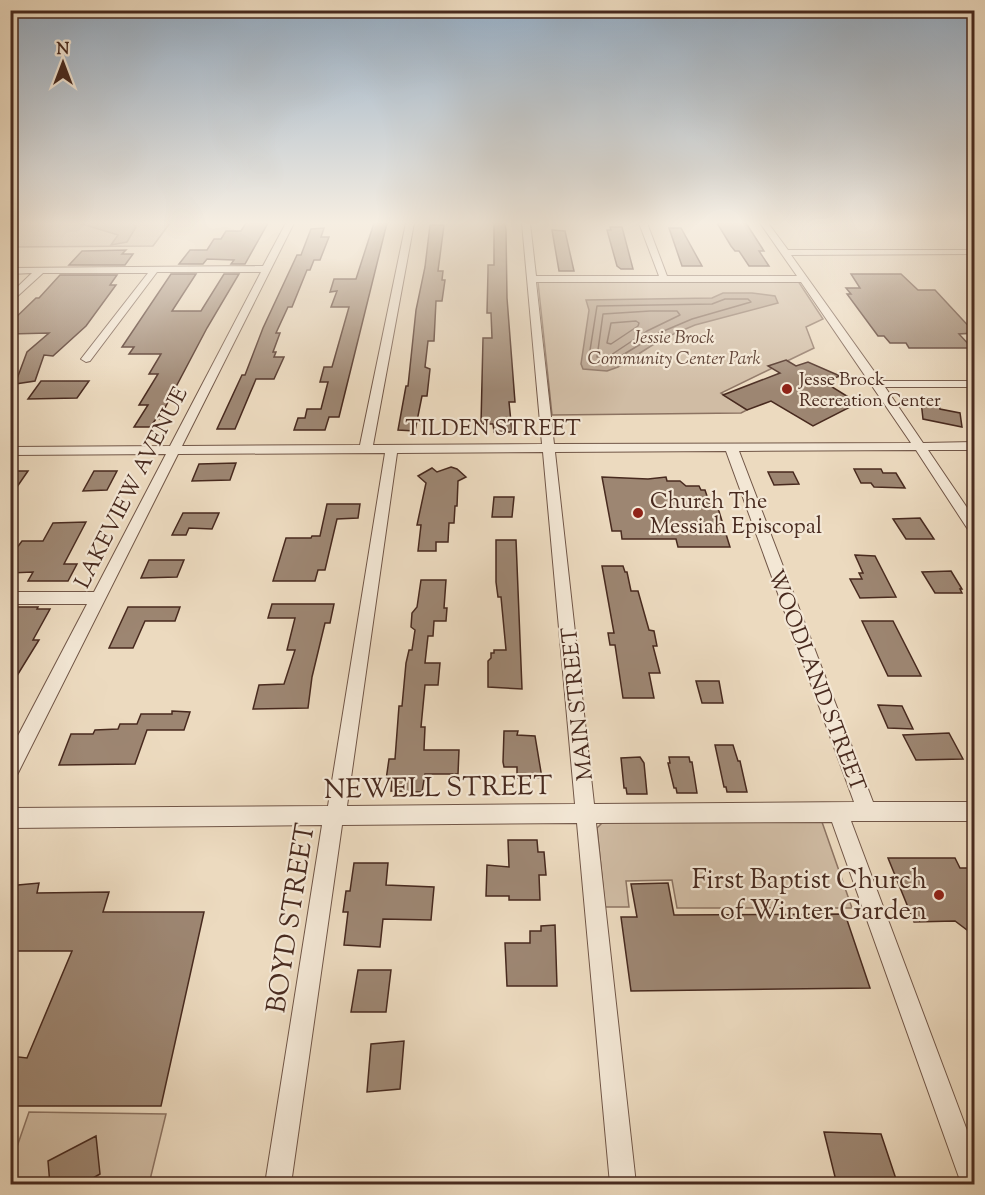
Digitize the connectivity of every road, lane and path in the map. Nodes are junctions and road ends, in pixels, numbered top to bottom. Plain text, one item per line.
1 (32, 279) edge
2 (147, 279) edge
3 (262, 279) edge
4 (399, 279) edge
5 (531, 279) joint
6 (664, 279) joint
7 (802, 279) joint
8 (10, 300) edge
9 (86, 359) dead end
10 (970, 385) edge
11 (880, 387) junction
12 (919, 445) junction
13 (975, 446) edge
14 (731, 447) junction
15 (366, 448) junction
16 (392, 448) junction
17 (550, 448) junction
18 (174, 449) junction
19 (10, 451) edge
20 (975, 528) edge
21 (10, 598) edge
22 (99, 598) junction
23 (10, 771) edge
24 (838, 811) junction
25 (867, 811) junction
26 (975, 811) edge
27 (586, 812) junction
28 (334, 816) junction
29 (10, 818) edge
30 (975, 1183) edge
31 (279, 1185) edge
32 (623, 1185) edge

1 - 8 street
2 - 9 street
3 - 18 street, LAKEVIEW AVENUE
4 - 15 street
5 - 6 street
5 - 17 street, MAIN STREET
6 - 7 street
7 - 11 street
10 - 11 street
11 - 12 street
12 - 13 street, TILDEN STREET
12 - 14 street, TILDEN STREET
12 - 20 street
14 - 17 street, TILDEN STREET
14 - 25 street, WOODLAND STREET
15 - 16 street, TILDEN STREET
15 - 18 street, TILDEN STREET
16 - 17 street, TILDEN STREET
16 - 28 street, BOYD STREET
17 - 27 street, MAIN STREET
18 - 19 street, TILDEN STREET
18 - 22 street, LAKEVIEW AVENUE
21 - 22 street
22 - 23 street, LAKEVIEW AVENUE
24 - 25 street, NEWELL STREET
24 - 27 street, NEWELL STREET
24 - 30 street, WOODLAND STREET
25 - 26 street, NEWELL STREET
27 - 28 street, NEWELL STREET
27 - 32 street, MAIN STREET
28 - 29 street, NEWELL STREET
28 - 31 street, BOYD STREET

